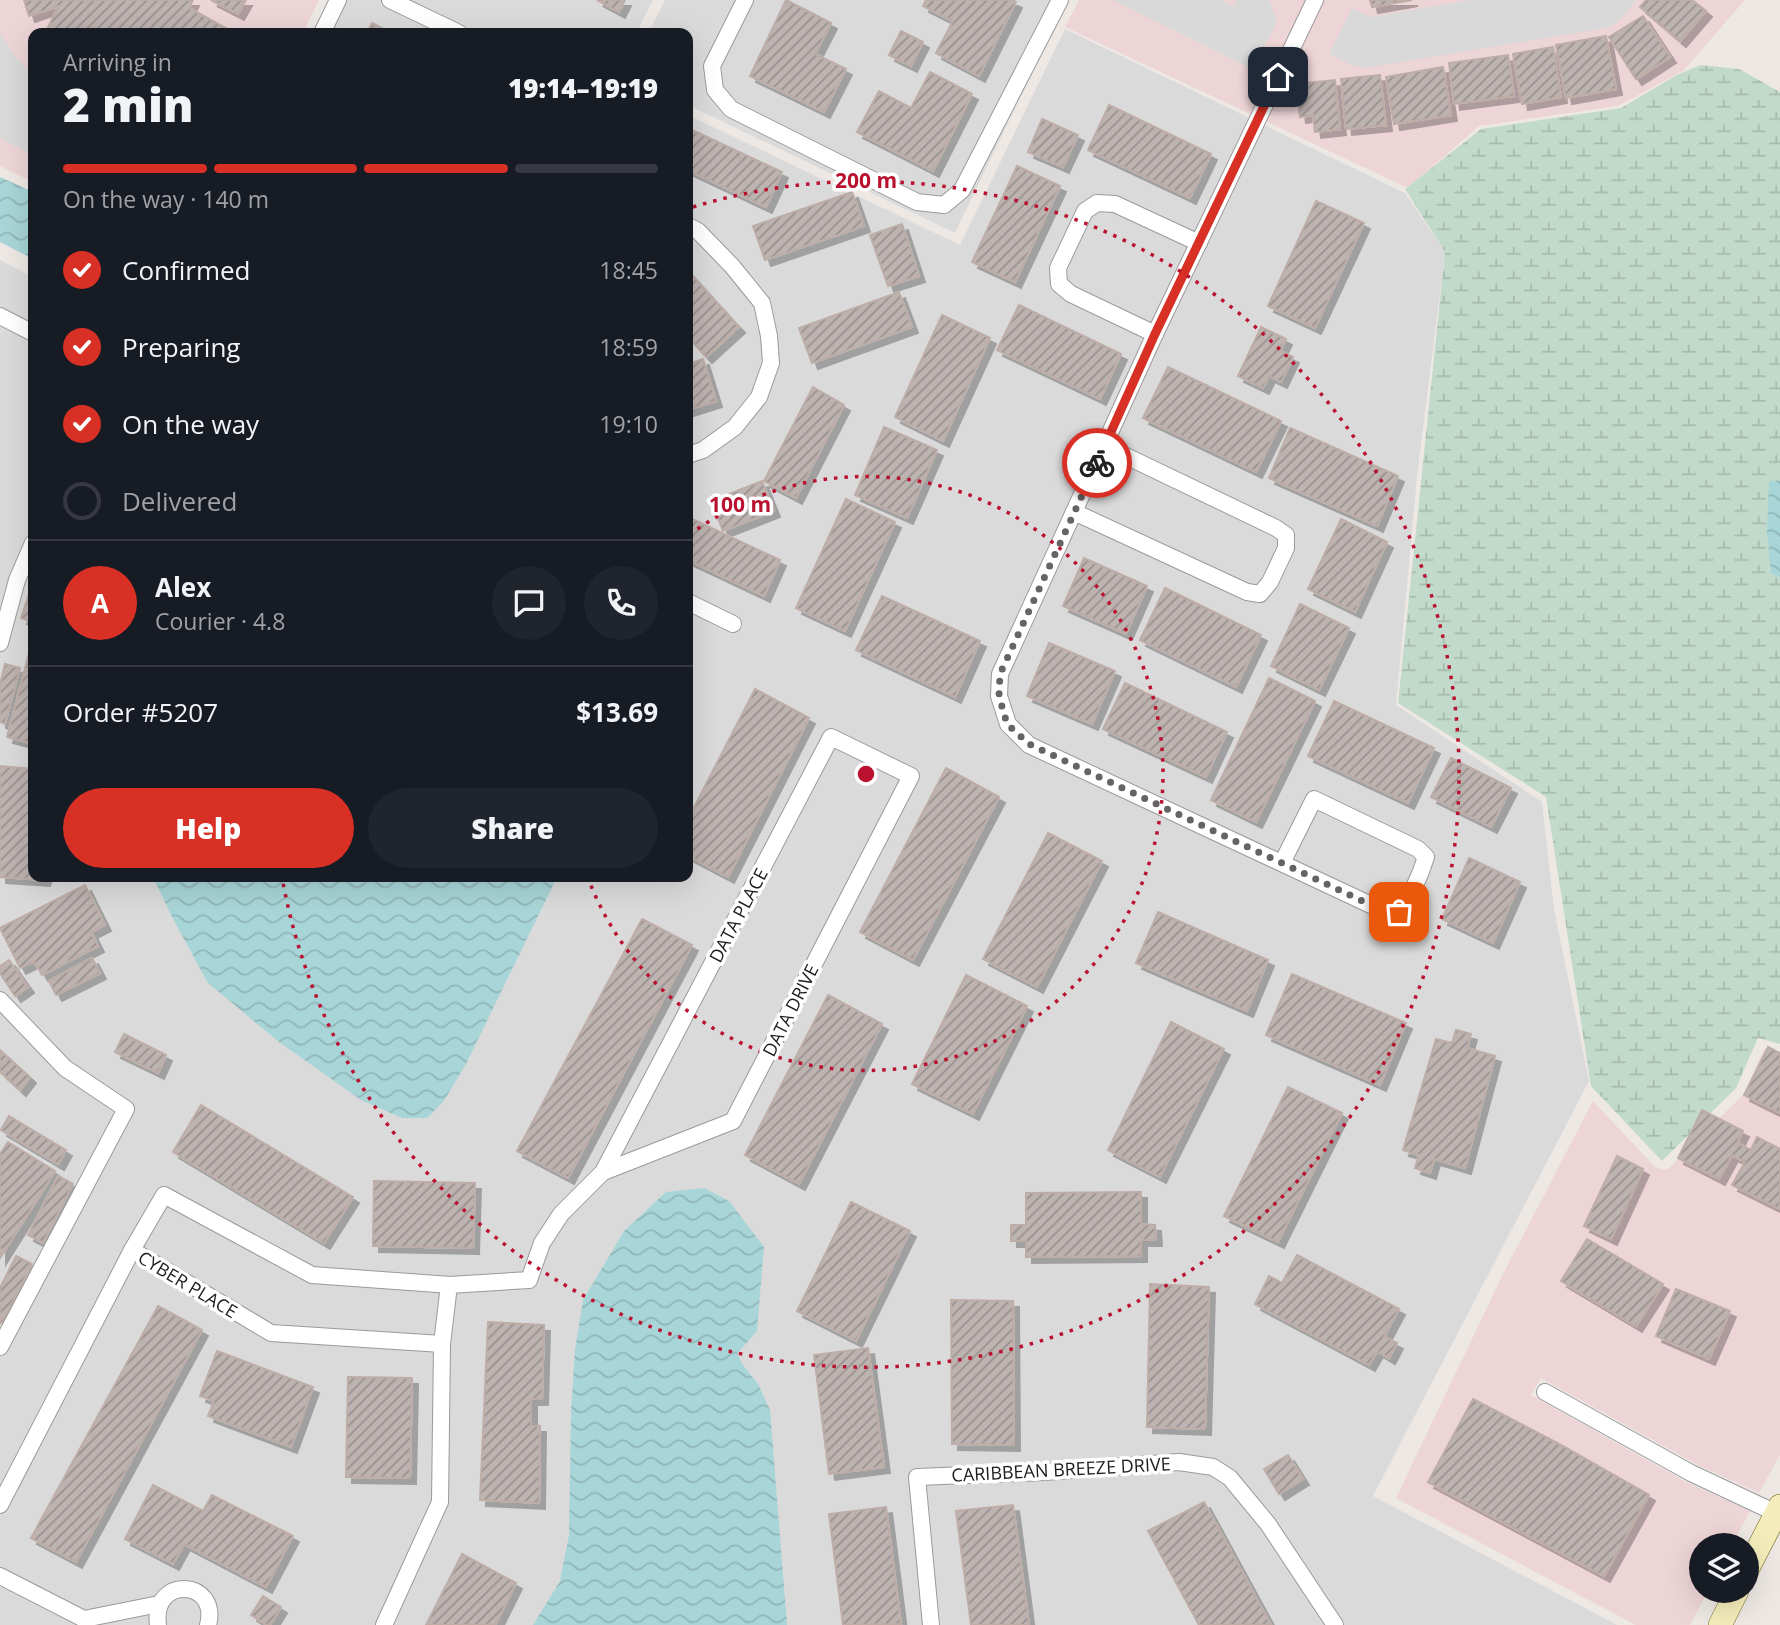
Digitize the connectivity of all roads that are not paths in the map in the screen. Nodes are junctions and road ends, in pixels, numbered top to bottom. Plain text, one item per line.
1 (338, 0) edge
2 (390, 0) edge
3 (745, 0) edge
4 (1060, 0) edge
5 (1315, 0) edge
6 (324, 28) edge
7 (449, 28) edge
8 (693, 228) edge
9 (1199, 243) junction
10 (0, 316) edge
11 (28, 330) edge
12 (1155, 334) junction
13 (1105, 446) junction
14 (693, 453) edge
15 (1074, 512) junction
16 (28, 555) edge
17 (693, 604) edge
18 (733, 624) dead end
19 (0, 643) edge
20 (911, 776) joint
21 (1282, 863) junction
22 (0, 1000) edge
23 (603, 1172) junction
24 (132, 1250) junction
25 (451, 1284) junction
26 (442, 1344) junction
27 (0, 1347) edge
28 (1545, 1392) dead end
29 (0, 1505) edge
30 (1778, 1509) edge
31 (1759, 1546) edge
32 (0, 1576) edge
33 (1731, 1603) edge
34 (159, 1604) junction
35 (159, 1625) edge
36 (208, 1625) edge
37 (384, 1625) edge
38 (931, 1625) edge
39 (1335, 1625) edge
40 (1720, 1625) edge

1 - 6 street
2 - 7 street
3 - 4 street
5 - 9 street
8 - 14 street
9 - 12 street
9 - 12 street
10 - 11 street
12 - 13 street
13 - 15 street
13 - 15 street
15 - 21 street
16 - 19 street
17 - 18 street
20 - 23 street, DATA DRIVE
20 - 23 street, DATA PLACE
21 - 21 street
22 - 27 street
23 - 25 street
24 - 25 street
24 - 26 street, CYBER PLACE
24 - 29 street, CYBER PLACE
25 - 26 street
26 - 37 street
28 - 30 street
30 - 31 main road
32 - 34 street
33 - 40 main road
34 - 35 street
34 - 36 street
38 - 39 street, CARIBBEAN BREEZE DRIVE

